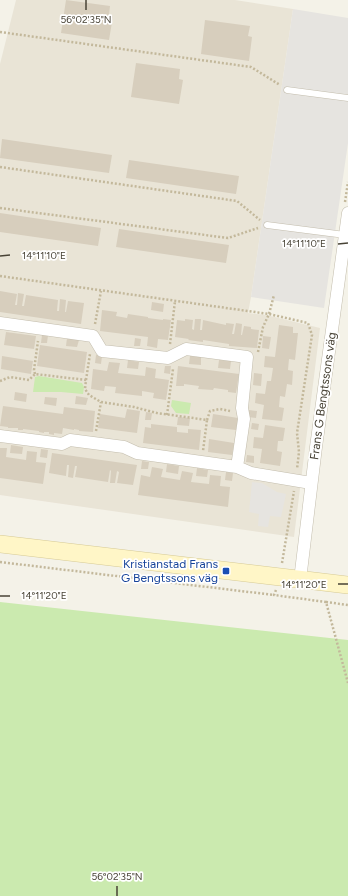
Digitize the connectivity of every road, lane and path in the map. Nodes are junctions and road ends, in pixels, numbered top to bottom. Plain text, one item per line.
1 (0, 32) edge
2 (287, 90) joint
3 (348, 98) edge
4 (0, 167) edge
5 (0, 208) edge
6 (348, 212) edge
7 (266, 226) junction
8 (345, 236) junction
9 (0, 276) edge
10 (274, 295) dead end
11 (269, 314) junction
12 (0, 323) edge
13 (40, 328) junction
14 (248, 357) junction
15 (35, 374) junction
16 (0, 381) edge
17 (101, 402) junction
18 (243, 413) junction
19 (207, 420) junction
20 (0, 436) edge
21 (94, 443) junction
22 (201, 462) junction
23 (237, 467) junction
24 (296, 480) junction
25 (311, 483) junction
26 (0, 544) edge
27 (0, 562) edge
28 (300, 580) junction
29 (348, 585) edge
30 (274, 594) dead end
31 (326, 602) dead end
32 (348, 604) edge

1 - 2 path
2 - 3 lane
4 - 7 path
5 - 7 path
6 - 8 street, Frans G Bengtssons väg
7 - 8 lane
8 - 25 street, Frans G Bengtssons väg
9 - 11 path
10 - 11 path
11 - 14 path
11 - 24 path
12 - 13 street
13 - 14 street
13 - 15 path
14 - 18 street
15 - 16 path
15 - 17 path
17 - 19 path
17 - 21 path
18 - 19 path
18 - 23 street
19 - 22 path
20 - 21 street
21 - 22 street
22 - 23 street
23 - 24 street
24 - 25 street
25 - 28 street, Frans G Bengtssons väg
26 - 28 street
27 - 30 path
28 - 29 street
31 - 32 path

